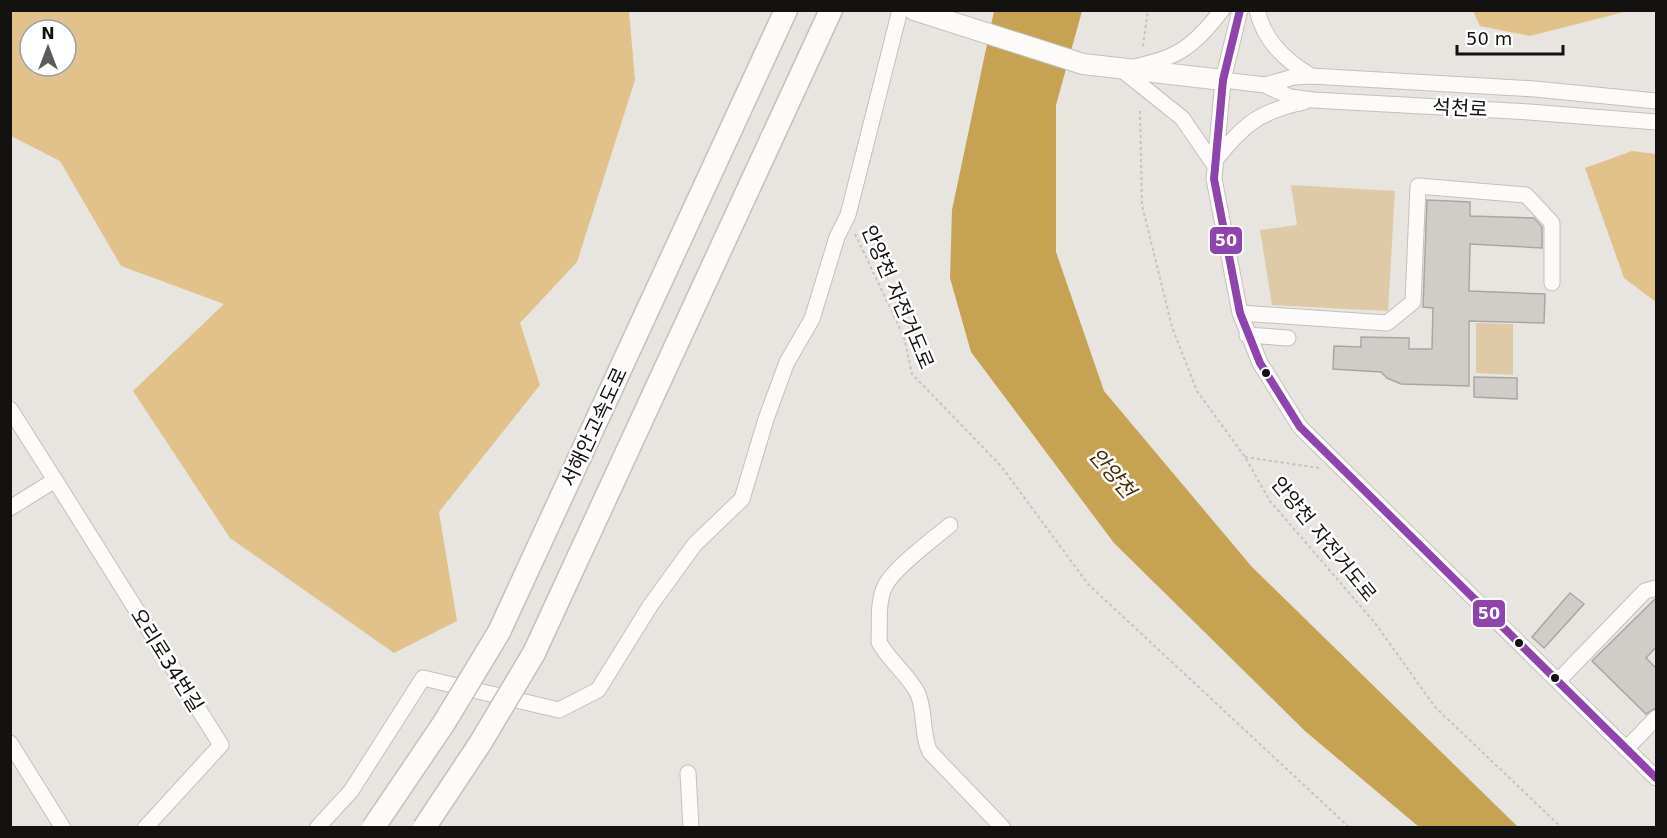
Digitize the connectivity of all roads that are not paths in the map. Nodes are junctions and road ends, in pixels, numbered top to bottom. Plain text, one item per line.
1 (786, 10) edge
2 (831, 10) edge
3 (900, 10) edge
4 (914, 10) edge
5 (1222, 10) edge
6 (1240, 10) edge
7 (1257, 10) edge
8 (1122, 70) junction
9 (1311, 76) junction
10 (1223, 80) junction
11 (1265, 85) junction
12 (1313, 100) junction
13 (1656, 101) edge
14 (1656, 122) edge
15 (1213, 163) junction
16 (1552, 283) dead end
17 (1240, 313) junction
18 (1247, 335) junction
19 (1288, 338) dead end
20 (10, 409) edge
21 (55, 480) junction
22 (10, 508) edge
23 (950, 525) dead end
24 (1656, 588) edge
25 (1558, 681) junction
26 (1656, 718) edge
27 (10, 743) edge
28 (1626, 749) junction
29 (688, 773) dead end
30 (1656, 778) edge
31 (63, 828) edge
32 (145, 828) edge
33 (317, 828) edge
34 (374, 828) edge
35 (424, 828) edge
36 (691, 828) edge
37 (1003, 828) edge

1 - 34 highway, 서해안고속도로, bridge
2 - 35 highway, 서해안고속도로, bridge
3 - 33 street
4 - 8 main road, 석천로
5 - 8 street
6 - 10 street
7 - 9 street
8 - 10 main road, 석천로
8 - 15 street
9 - 11 street, 석천로
9 - 13 street, 석천로
10 - 11 street, 석천로
10 - 15 street
11 - 12 street, 석천로
12 - 14 street, 석천로
12 - 15 street
15 - 17 street
16 - 17 street
17 - 18 street
18 - 19 street
18 - 25 street
20 - 21 street
21 - 22 street
21 - 32 street, 오리로34번길
23 - 37 street
24 - 25 street
25 - 28 street
26 - 28 street
27 - 31 street
28 - 30 street
29 - 36 street

